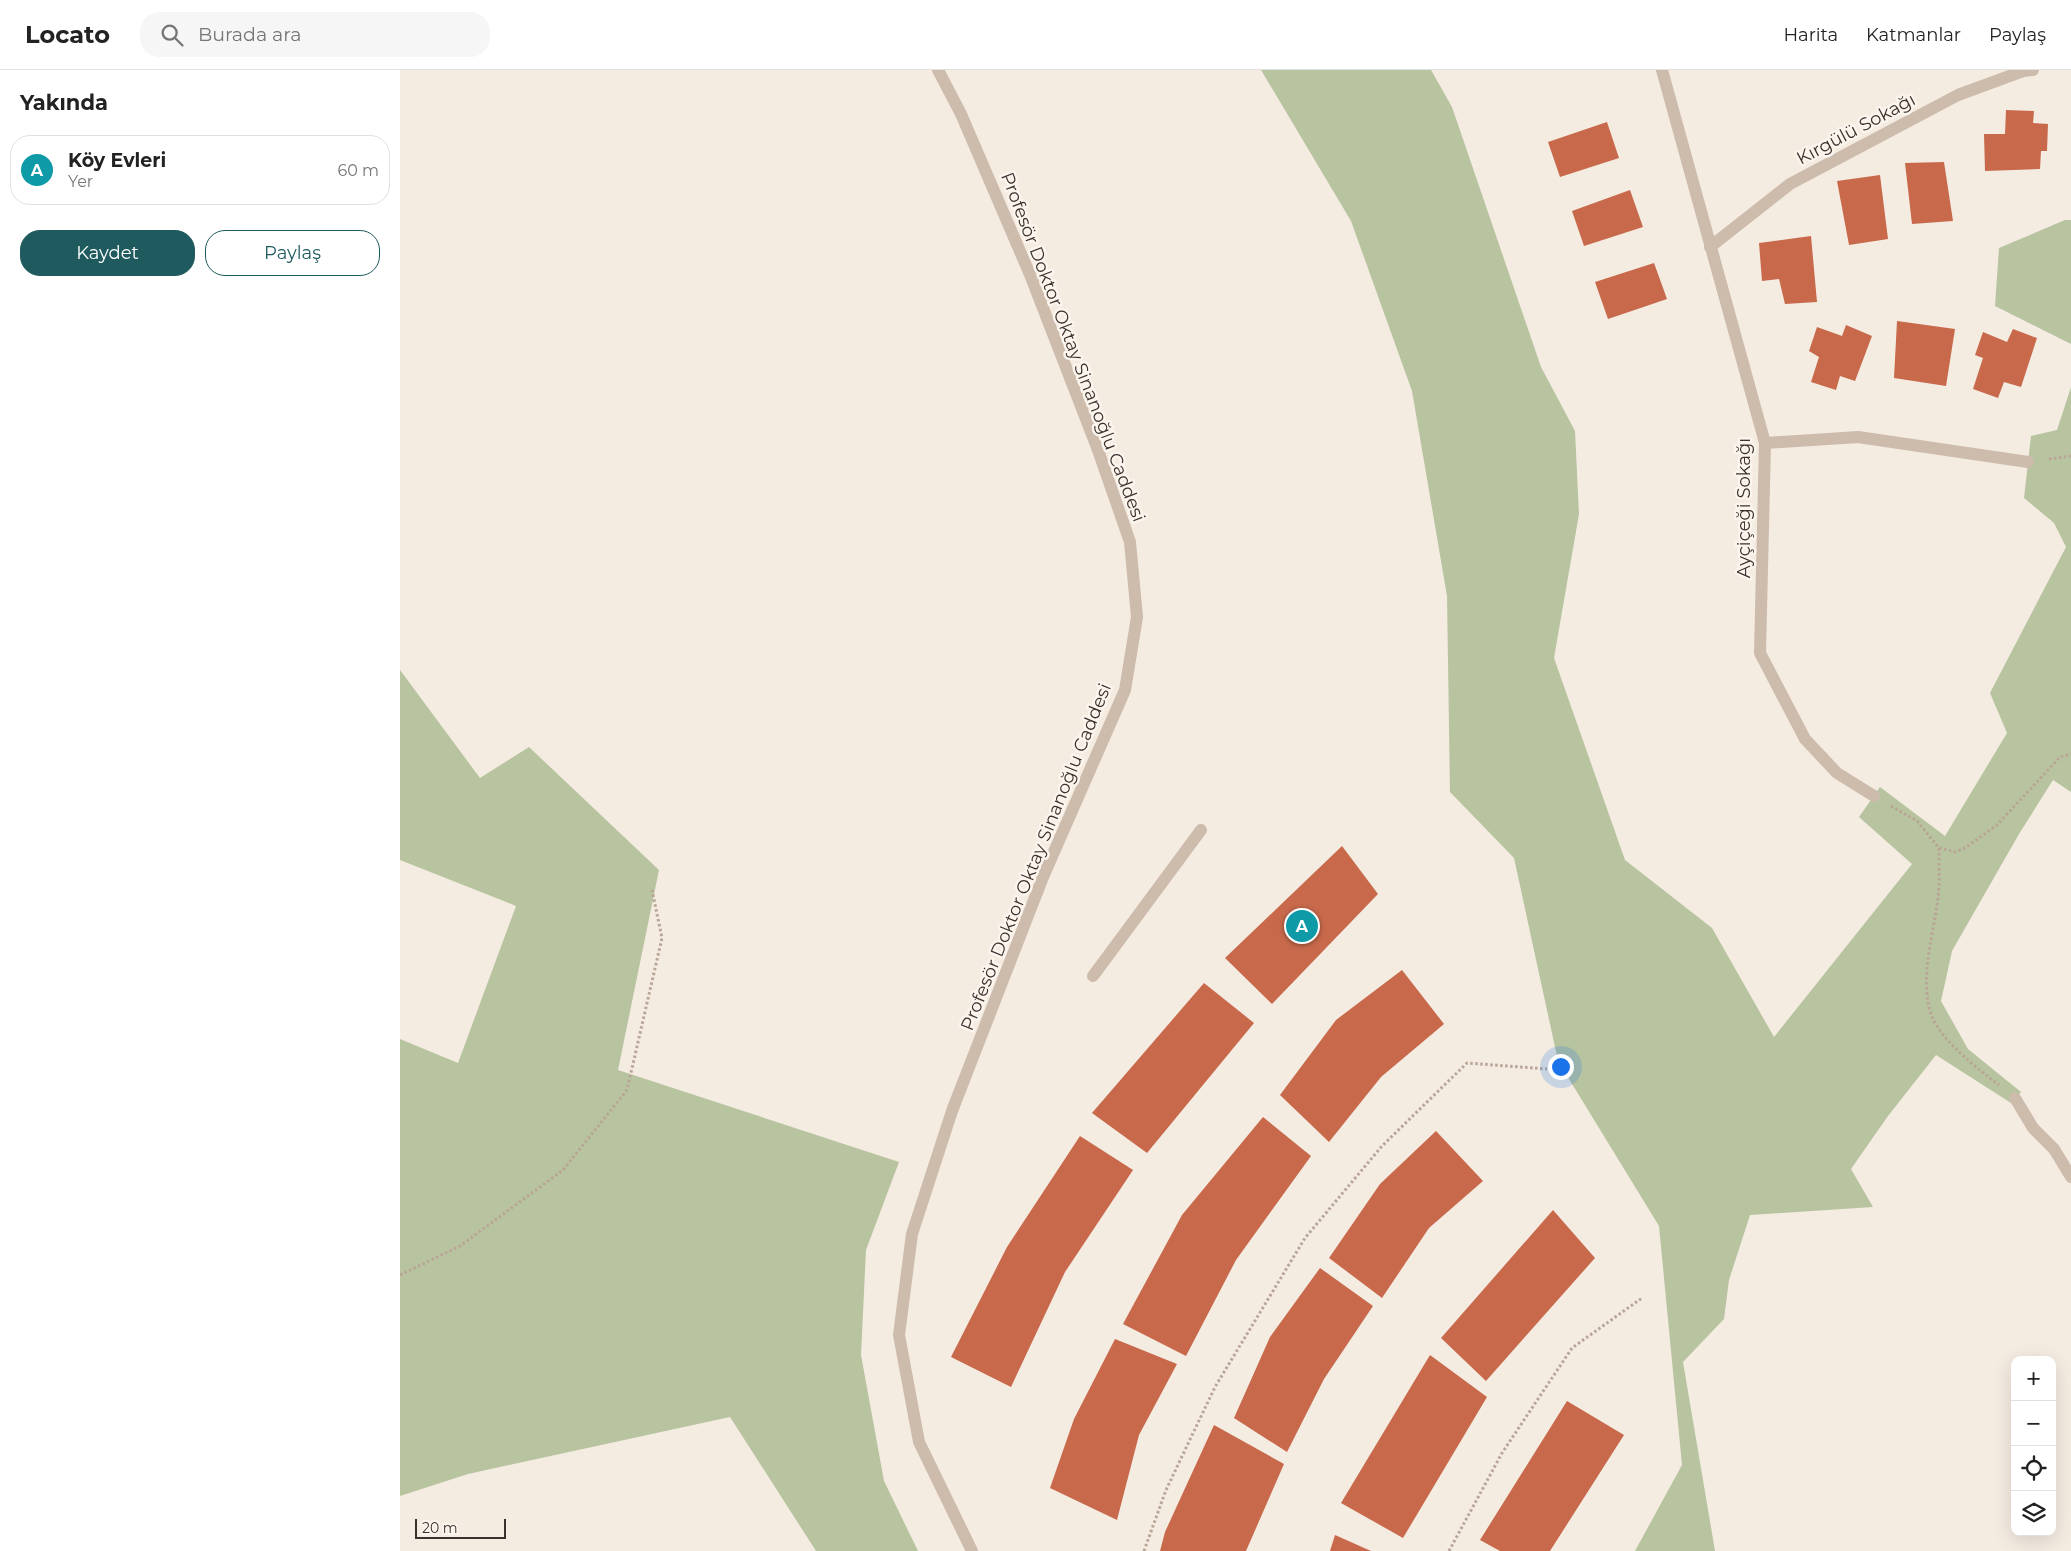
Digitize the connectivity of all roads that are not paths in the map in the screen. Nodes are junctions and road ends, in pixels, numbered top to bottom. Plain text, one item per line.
1 (938, 70) edge
2 (1662, 70) edge
3 (2033, 70) edge
4 (1710, 246) junction
5 (1765, 443) junction
6 (2028, 462) dead end
7 (1874, 796) road end
8 (1201, 830) dead end
9 (1093, 976) dead end
10 (2015, 1098) road end
11 (2071, 1177) edge
12 (972, 1551) edge

1 - 12 street, Profesör Doktor Oktay Sinanoğlu Caddesi
2 - 4 street, Ayçiçeği Sokağı
3 - 4 street, Kırgülü Sokağı
4 - 5 street, Ayçiçeği Sokağı
5 - 6 street
5 - 7 street, Ayçiçeği Sokağı
8 - 9 street
10 - 11 street

